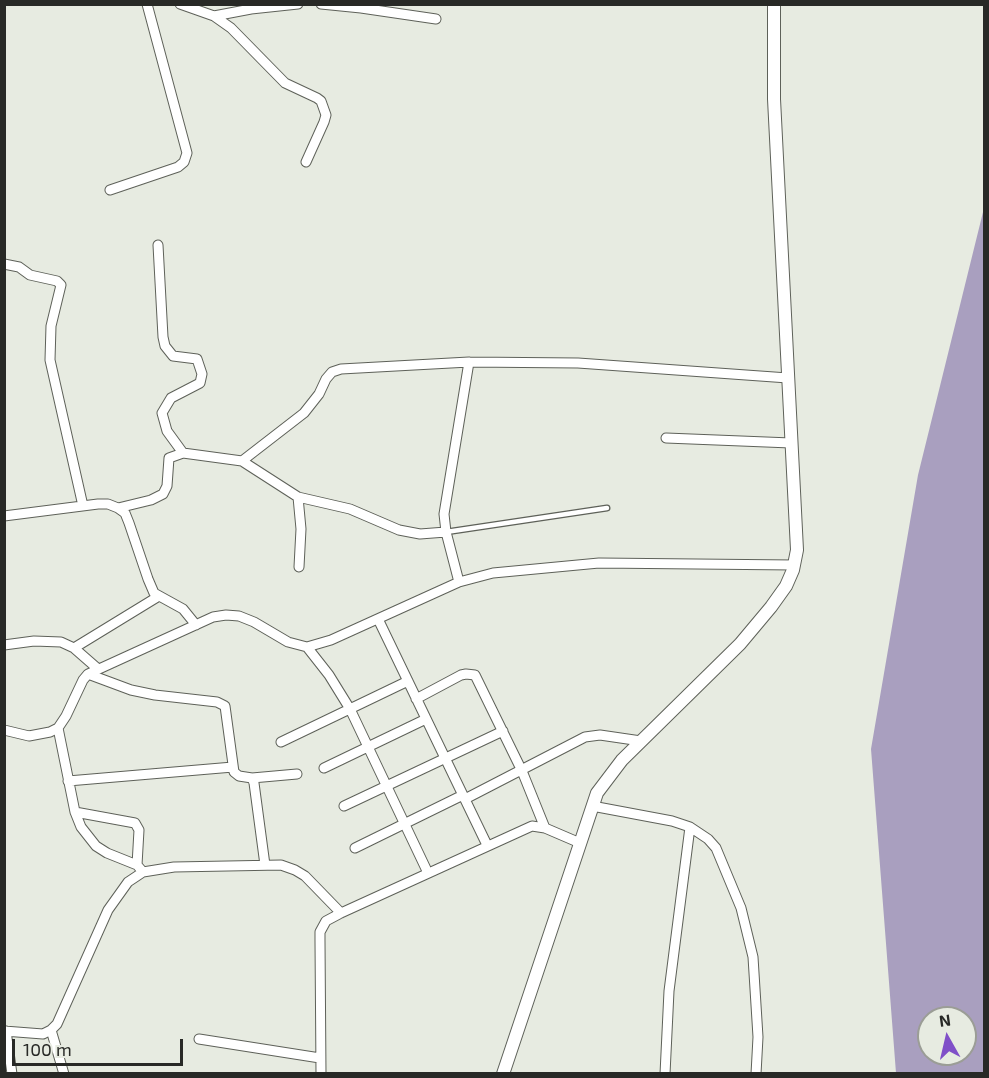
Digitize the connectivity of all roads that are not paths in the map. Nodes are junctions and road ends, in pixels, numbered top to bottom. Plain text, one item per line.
1 (147, 4) edge
2 (180, 4) edge
3 (298, 4) edge
4 (321, 4) edge
5 (774, 4) edge
6 (214, 16) junction
7 (436, 19) dead end
8 (306, 162) dead end
9 (110, 190) dead end
10 (158, 245) dead end
11 (4, 264) edge
12 (469, 362) junction
13 (788, 378) junction
14 (666, 438) dead end
15 (790, 443) junction
16 (183, 453) junction
17 (242, 461) junction
18 (298, 497) junction
19 (83, 506) junction
20 (118, 508) junction
21 (608, 508) dead end
22 (4, 516) edge
23 (446, 532) junction
24 (794, 565) junction
25 (299, 567) dead end
26 (459, 582) junction
27 (159, 596) junction
28 (378, 619) junction
29 (195, 625) junction
30 (4, 645) edge
31 (307, 647) junction
32 (74, 648) junction
33 (98, 669) junction
34 (88, 674) junction
35 (408, 681) junction
36 (416, 699) junction
37 (350, 709) junction
38 (426, 719) junction
39 (58, 728) junction
40 (4, 730) edge
41 (503, 731) junction
42 (641, 741) junction
43 (281, 742) dead end
44 (368, 746) junction
45 (445, 758) junction
46 (233, 767) junction
47 (324, 768) dead end
48 (522, 771) junction
49 (297, 774) dead end
50 (252, 778) junction
51 (69, 781) junction
52 (387, 786) junction
53 (464, 797) junction
54 (344, 806) dead end
55 (592, 806) junction
56 (75, 812) junction
57 (404, 823) junction
58 (690, 827) junction
59 (545, 828) junction
60 (580, 843) junction
61 (487, 845) junction
62 (355, 848) dead end
63 (265, 865) junction
64 (140, 868) junction
65 (428, 873) junction
66 (341, 913) junction
67 (51, 1030) junction
68 (5, 1031) edge
69 (199, 1039) dead end
70 (320, 1058) junction
71 (12, 1074) edge
72 (64, 1074) edge
73 (321, 1074) edge
74 (503, 1074) edge
75 (665, 1074) edge
76 (756, 1074) edge

1 - 9 street
2 - 6 street
3 - 6 street
4 - 7 street
5 - 13 street
6 - 8 street
10 - 16 street
11 - 19 street
12 - 13 street
12 - 17 street
12 - 23 street
13 - 15 street
14 - 15 street
15 - 24 street
16 - 17 street
16 - 20 street
17 - 18 street
18 - 23 street
18 - 25 street
19 - 20 street
19 - 22 street
20 - 27 street
21 - 23 lane
23 - 26 street
24 - 26 street
24 - 42 street
26 - 28 street
27 - 29 street
27 - 32 street
28 - 31 street
28 - 35 street
29 - 31 street
29 - 33 street
30 - 32 street
31 - 37 street
32 - 33 street
33 - 34 street
34 - 39 street
34 - 46 street
35 - 36 street
35 - 37 street
36 - 38 street
36 - 41 street
37 - 43 street
37 - 44 street
38 - 44 street
38 - 45 street
39 - 40 street
39 - 51 street
41 - 45 street
41 - 48 street
42 - 48 street
42 - 55 street
44 - 47 street
44 - 52 street
45 - 52 street
45 - 53 street
46 - 50 street
46 - 51 street
48 - 53 street
48 - 59 street
49 - 50 street
50 - 63 street
51 - 56 street
52 - 54 street
52 - 57 street
53 - 57 street
53 - 61 street
55 - 58 street
55 - 60 street
56 - 64 street
56 - 64 street
57 - 62 street
57 - 65 street
58 - 75 street
58 - 76 street
59 - 60 street
59 - 61 street
60 - 74 street
61 - 65 street
63 - 64 street
63 - 66 street
64 - 67 street
65 - 66 street
66 - 70 street
67 - 68 street
67 - 72 street
68 - 71 street
69 - 70 street
70 - 73 street

